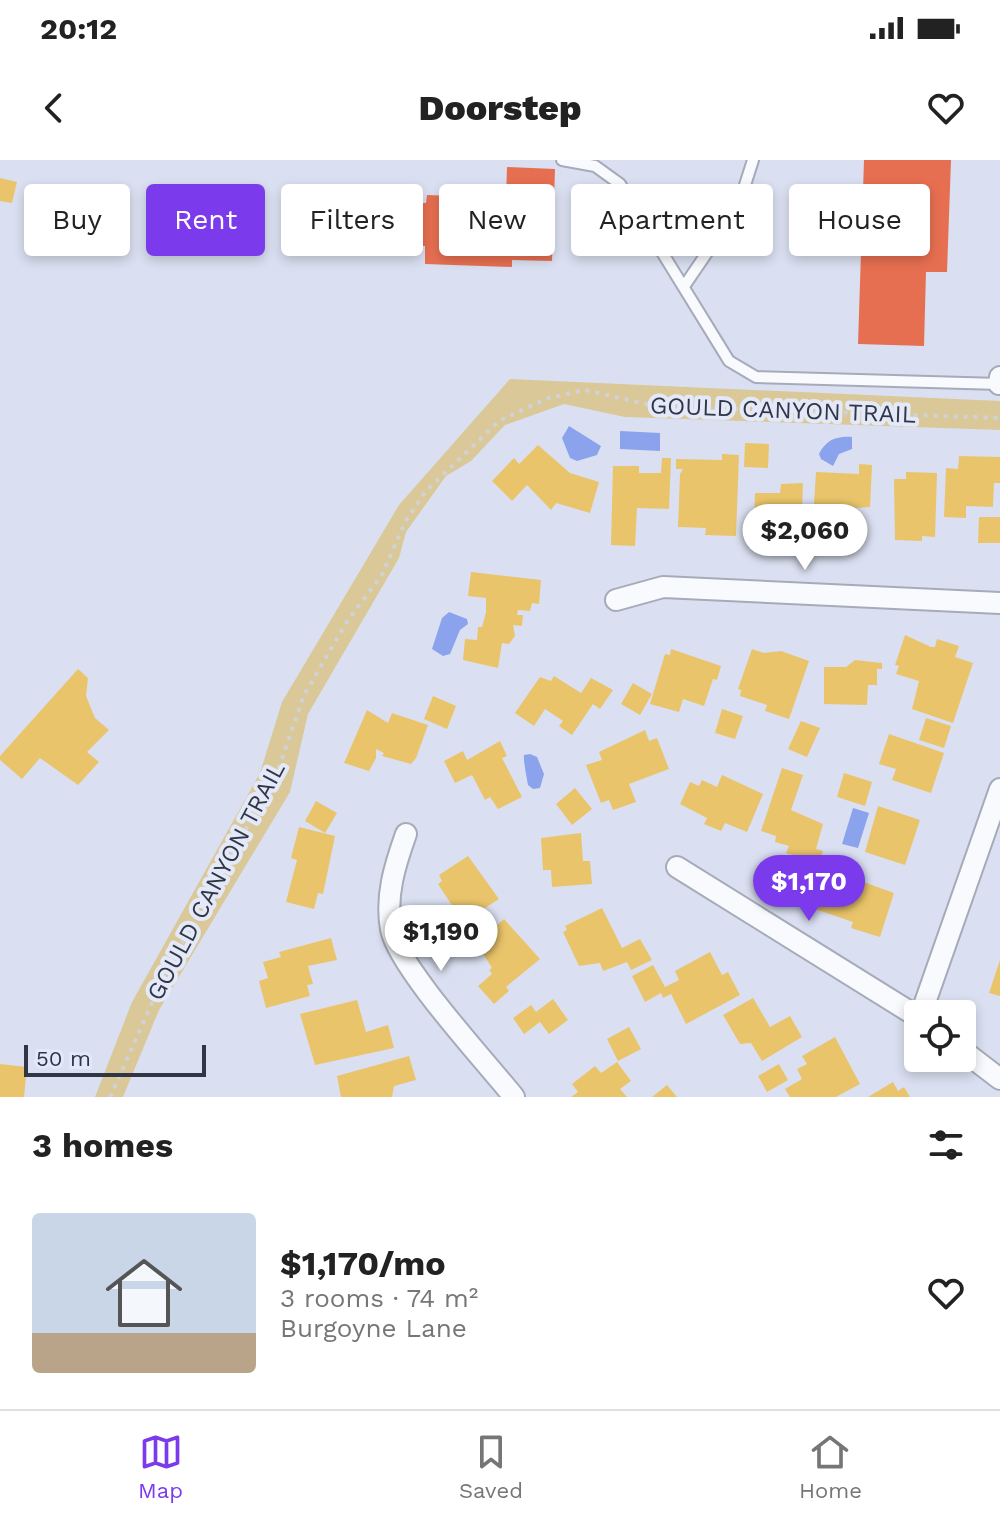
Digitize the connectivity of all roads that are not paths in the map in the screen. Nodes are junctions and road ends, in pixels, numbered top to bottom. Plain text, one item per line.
1 (562, 160) edge
2 (753, 160) edge
3 (685, 285) junction
4 (1000, 382) edge
5 (616, 600) dead end
6 (1000, 603) edge
7 (1000, 789) edge
8 (406, 834) dead end
9 (677, 867) dead end
10 (925, 1000) edge
11 (904, 1005) edge
12 (976, 1061) edge
13 (1000, 1079) edge
14 (514, 1097) edge

1 - 3 lane
2 - 3 lane
3 - 4 lane
5 - 6 street
7 - 10 street
8 - 14 street
9 - 11 street
12 - 13 street

